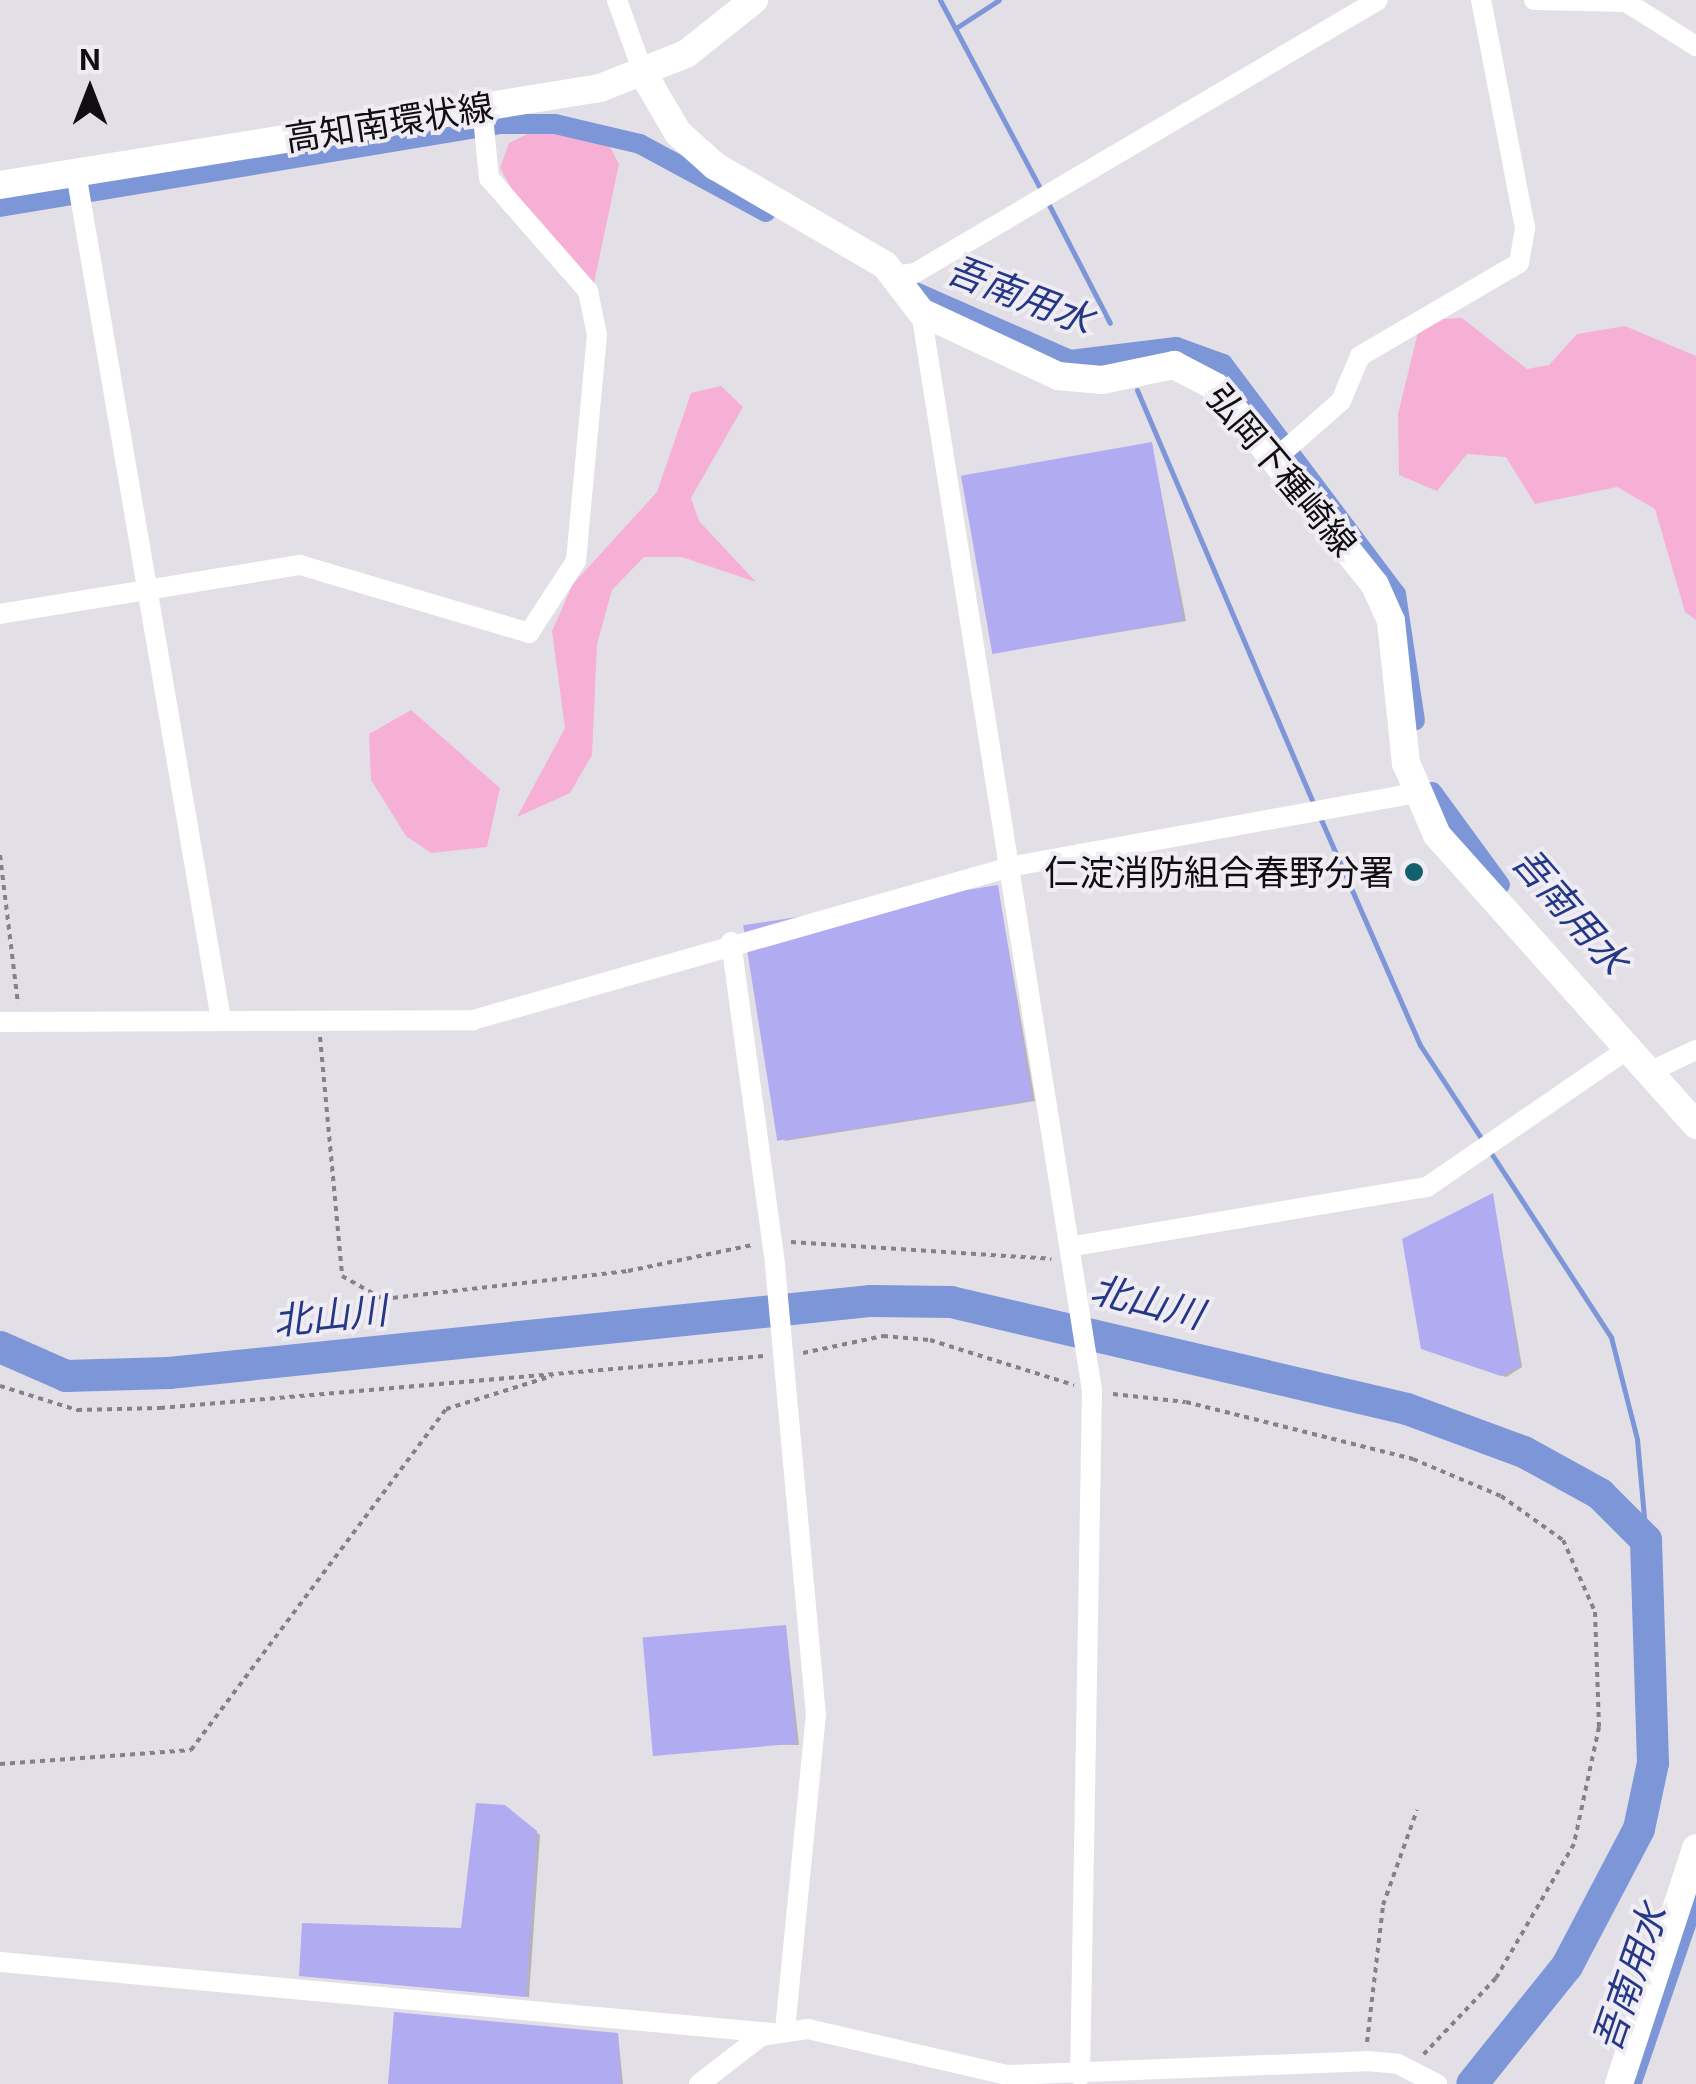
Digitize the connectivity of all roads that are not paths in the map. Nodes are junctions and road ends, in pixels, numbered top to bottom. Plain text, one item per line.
1 (617, 0) edge
2 (754, 0) edge
3 (1482, 0) edge
4 (1534, 0) edge
5 (1367, 3) edge
6 (1696, 46) edge
7 (644, 75) junction
8 (482, 121) junction
9 (0, 185) edge
10 (79, 187) junction
11 (903, 291) junction
12 (1279, 456) junction
13 (147, 591) junction
14 (0, 614) edge
15 (1416, 794) junction
16 (1014, 866) junction
17 (731, 942) junction
18 (220, 1014) junction
19 (11, 1022) edge
20 (1696, 1050) edge
21 (1624, 1051) junction
22 (1647, 1073) junction
23 (1696, 1125) edge
24 (1077, 1264) junction
25 (1696, 1848) edge
26 (0, 1962) edge
27 (779, 2032) junction
28 (716, 2076) edge
29 (1080, 2076) junction
30 (1423, 2076) edge
31 (699, 2084) edge
32 (1619, 2084) edge

1 - 7 street
2 - 7 main road, 高知南環状線
3 - 12 street
4 - 6 street
5 - 11 street
7 - 8 main road, 高知南環状線
7 - 11 main road, 弘岡下種崎線
8 - 10 main road, 高知南環状線
8 - 13 street
9 - 10 main road, 高知南環状線
10 - 13 street
11 - 12 main road, 弘岡下種崎線
11 - 16 street
12 - 15 main road, 弘岡下種崎線
13 - 14 street
13 - 18 street
15 - 16 street
15 - 21 main road, 弘岡下種崎線
16 - 17 street
16 - 24 street
17 - 18 street
17 - 27 street
18 - 19 street
20 - 22 street
21 - 22 main road, 弘岡下種崎線
21 - 24 street
22 - 23 main road, 弘岡下種崎線
24 - 29 street
25 - 32 main road
26 - 27 street
27 - 28 street
27 - 29 street
28 - 31 street
29 - 30 street

